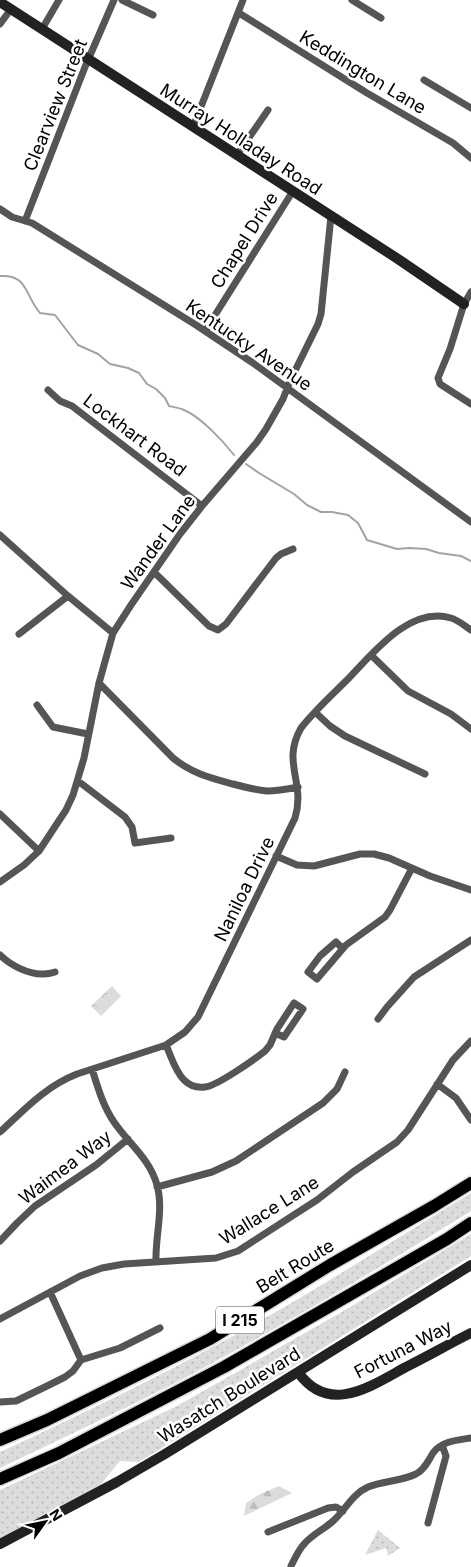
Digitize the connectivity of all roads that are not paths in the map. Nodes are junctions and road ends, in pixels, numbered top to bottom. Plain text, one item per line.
1 (60, 0) edge
2 (114, 0) edge
3 (122, 0) edge
4 (243, 0) edge
5 (352, 0) edge
6 (0, 2) edge
7 (11, 9) junction
8 (239, 13) junction
9 (153, 16) dead end
10 (381, 18) dead end
11 (0, 24) edge
12 (42, 29) junction
13 (89, 60) junction
14 (424, 80) dead end
15 (471, 108) edge
16 (268, 110) dead end
17 (193, 127) junction
18 (237, 155) junction
19 (471, 158) edge
20 (293, 191) junction
21 (0, 210) edge
22 (331, 216) junction
23 (25, 221) junction
24 (471, 292) edge
25 (467, 305) edge
26 (205, 330) junction
27 (288, 389) junction
28 (48, 390) dead end
29 (471, 404) edge
30 (202, 506) junction
31 (471, 522) edge
32 (0, 535) edge
33 (294, 549) dead end
34 (154, 572) junction
35 (68, 596) junction
36 (471, 630) edge
37 (113, 633) junction
38 (19, 634) dead end
39 (371, 655) junction
40 (99, 683) junction
41 (37, 704) dead end
42 (315, 712) junction
43 (471, 729) edge
44 (88, 734) junction
45 (425, 774) dead end
46 (78, 781) junction
47 (298, 787) junction
48 (0, 814) edge
49 (171, 838) dead end
50 (39, 851) junction
51 (276, 856) junction
52 (412, 868) junction
53 (0, 882) edge
54 (471, 890) edge
55 (471, 940) edge
56 (344, 946) junction
57 (0, 956) edge
58 (55, 972) dead end
59 (378, 1019) dead end
60 (276, 1033) junction
61 (471, 1042) edge
62 (166, 1045) junction
63 (92, 1069) junction
64 (345, 1072) dead end
65 (437, 1084) junction
66 (471, 1120) edge
67 (0, 1132) edge
68 (128, 1139) junction
69 (471, 1183) edge
70 (158, 1187) junction
71 (471, 1223) edge
72 (0, 1241) edge
73 (156, 1262) junction
74 (471, 1265) edge
75 (50, 1292) junction
76 (0, 1319) edge
77 (160, 1328) dead end
78 (471, 1333) edge
79 (81, 1360) junction
80 (298, 1372) junction
81 (0, 1402) edge
82 (471, 1438) edge
83 (0, 1440) edge
84 (442, 1445) junction
85 (0, 1479) edge
86 (343, 1511) junction
87 (428, 1523) dead end
88 (268, 1532) dead end
89 (0, 1544) edge
90 (291, 1566) dead end

1 - 12 street
2 - 13 street, Clearview Street
3 - 9 street
4 - 8 street
5 - 10 street
6 - 7 street, Murray Holladay Road
7 - 11 street
7 - 12 street, Murray Holladay Road
8 - 17 street
8 - 19 street, Keddington Lane
12 - 13 street, Murray Holladay Road
13 - 17 street, Murray Holladay Road
13 - 23 street, Clearview Street
14 - 15 street
16 - 18 street
17 - 18 street, Murray Holladay Road
18 - 20 street, Murray Holladay Road
20 - 22 street, Murray Holladay Road
20 - 26 street, Chapel Drive
21 - 23 street, Kentucky Avenue
22 - 25 street, Murray Holladay Road
22 - 27 street, Wander Lane
23 - 26 street, Kentucky Avenue
24 - 25 street
25 - 29 street
26 - 27 street, Kentucky Avenue
27 - 30 street, Wander Lane
27 - 31 street, Kentucky Avenue
28 - 30 street, Lockhart Road
30 - 34 street, Wander Lane
32 - 35 street
33 - 34 street
34 - 37 street, Wander Lane
35 - 37 street
35 - 38 street
36 - 39 street, Naniloa Drive
37 - 40 street, Wander Lane
39 - 42 street, Naniloa Drive
39 - 43 street
40 - 44 street, Wander Lane
40 - 47 street
41 - 44 street
42 - 45 street
42 - 47 street, Naniloa Drive
44 - 46 street, Wander Lane
46 - 49 street
46 - 50 street, Wander Lane
47 - 51 street, Naniloa Drive
48 - 50 street
50 - 53 street, Wander Lane
51 - 52 street
51 - 62 street, Naniloa Drive
52 - 54 street
52 - 56 street
55 - 59 street
56 - 56 street
57 - 58 street
60 - 60 street
60 - 62 street
61 - 65 street, Wallace Lane
62 - 63 street, Naniloa Drive
63 - 67 street, Naniloa Drive
63 - 68 street
64 - 70 street
65 - 66 street
65 - 73 street, Wallace Lane
68 - 70 street
68 - 72 street, Waimea Way
69 - 83 highway, Belt Route / I 215
70 - 73 street
71 - 85 highway, I 215
73 - 75 street, Wallace Lane
74 - 80 street, Wasatch Boulevard
75 - 76 street, Wallace Lane
75 - 79 street
77 - 79 street
78 - 80 street, Fortuna Way
79 - 81 street
80 - 89 street, Wasatch Boulevard
82 - 84 street
84 - 86 street
84 - 87 street
86 - 88 street
86 - 90 street

